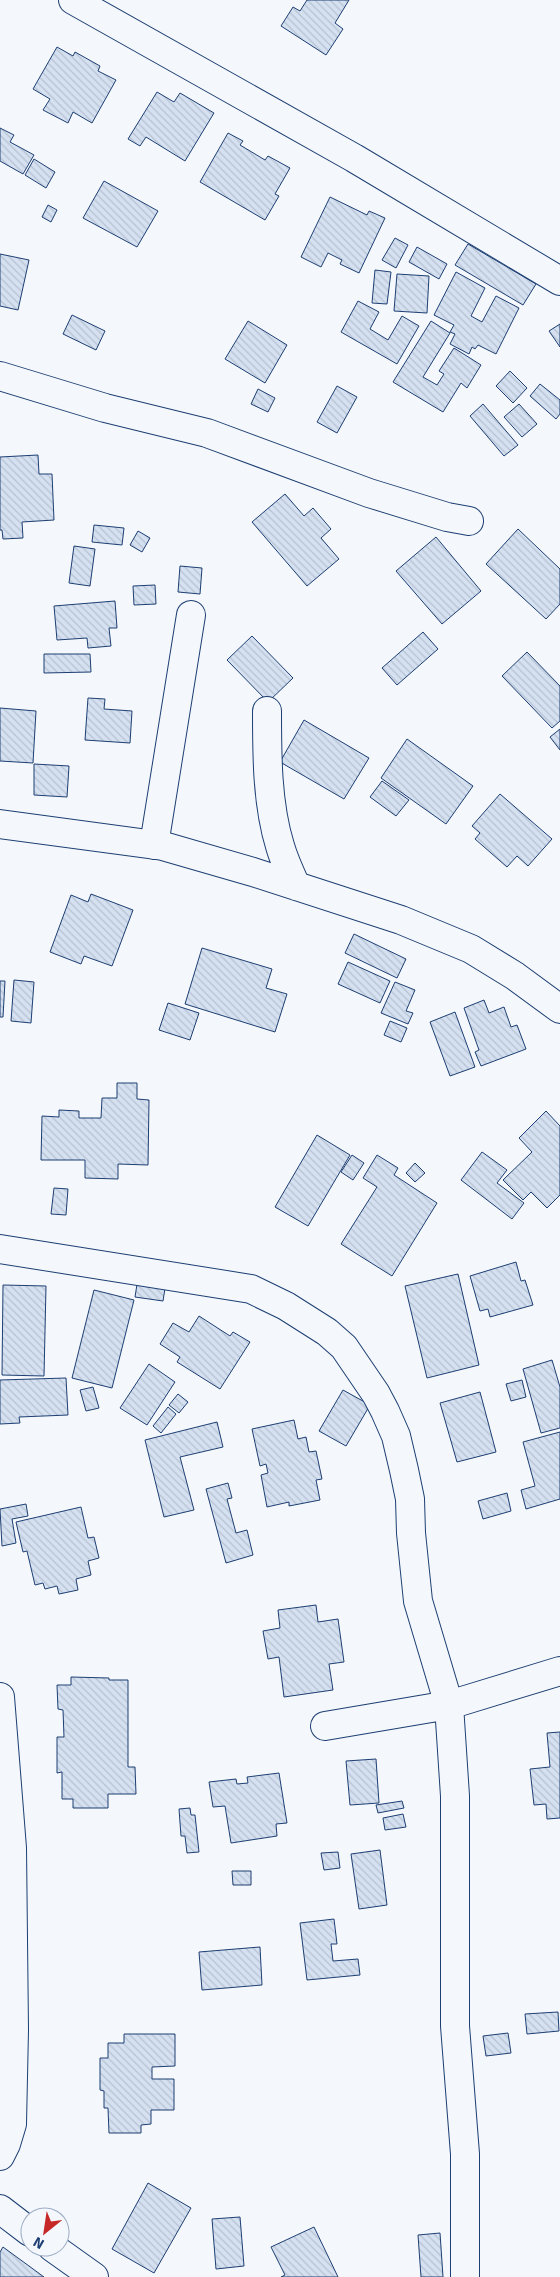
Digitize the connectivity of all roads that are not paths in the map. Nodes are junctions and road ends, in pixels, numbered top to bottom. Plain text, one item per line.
1 (73, 0) edge
2 (560, 281) edge
3 (0, 376) edge
4 (470, 521) dead end
5 (191, 615) dead end
6 (268, 711) dead end
7 (0, 824) edge
8 (154, 845) junction
9 (296, 886) junction
10 (560, 1008) edge
11 (0, 1249) edge
12 (560, 1671) edge
13 (0, 1697) edge
14 (449, 1705) junction
15 (325, 1726) dead end
16 (0, 2156) edge
17 (0, 2209) edge
18 (20, 2224) edge
19 (66, 2257) edge
20 (94, 2277) edge
21 (465, 2277) edge

1 - 2 street
3 - 4 street
5 - 8 street
6 - 9 street
7 - 8 street
8 - 9 street
9 - 10 street
11 - 14 street
12 - 14 street
13 - 16 street
14 - 15 street
14 - 21 street
17 - 18 street
19 - 20 street

